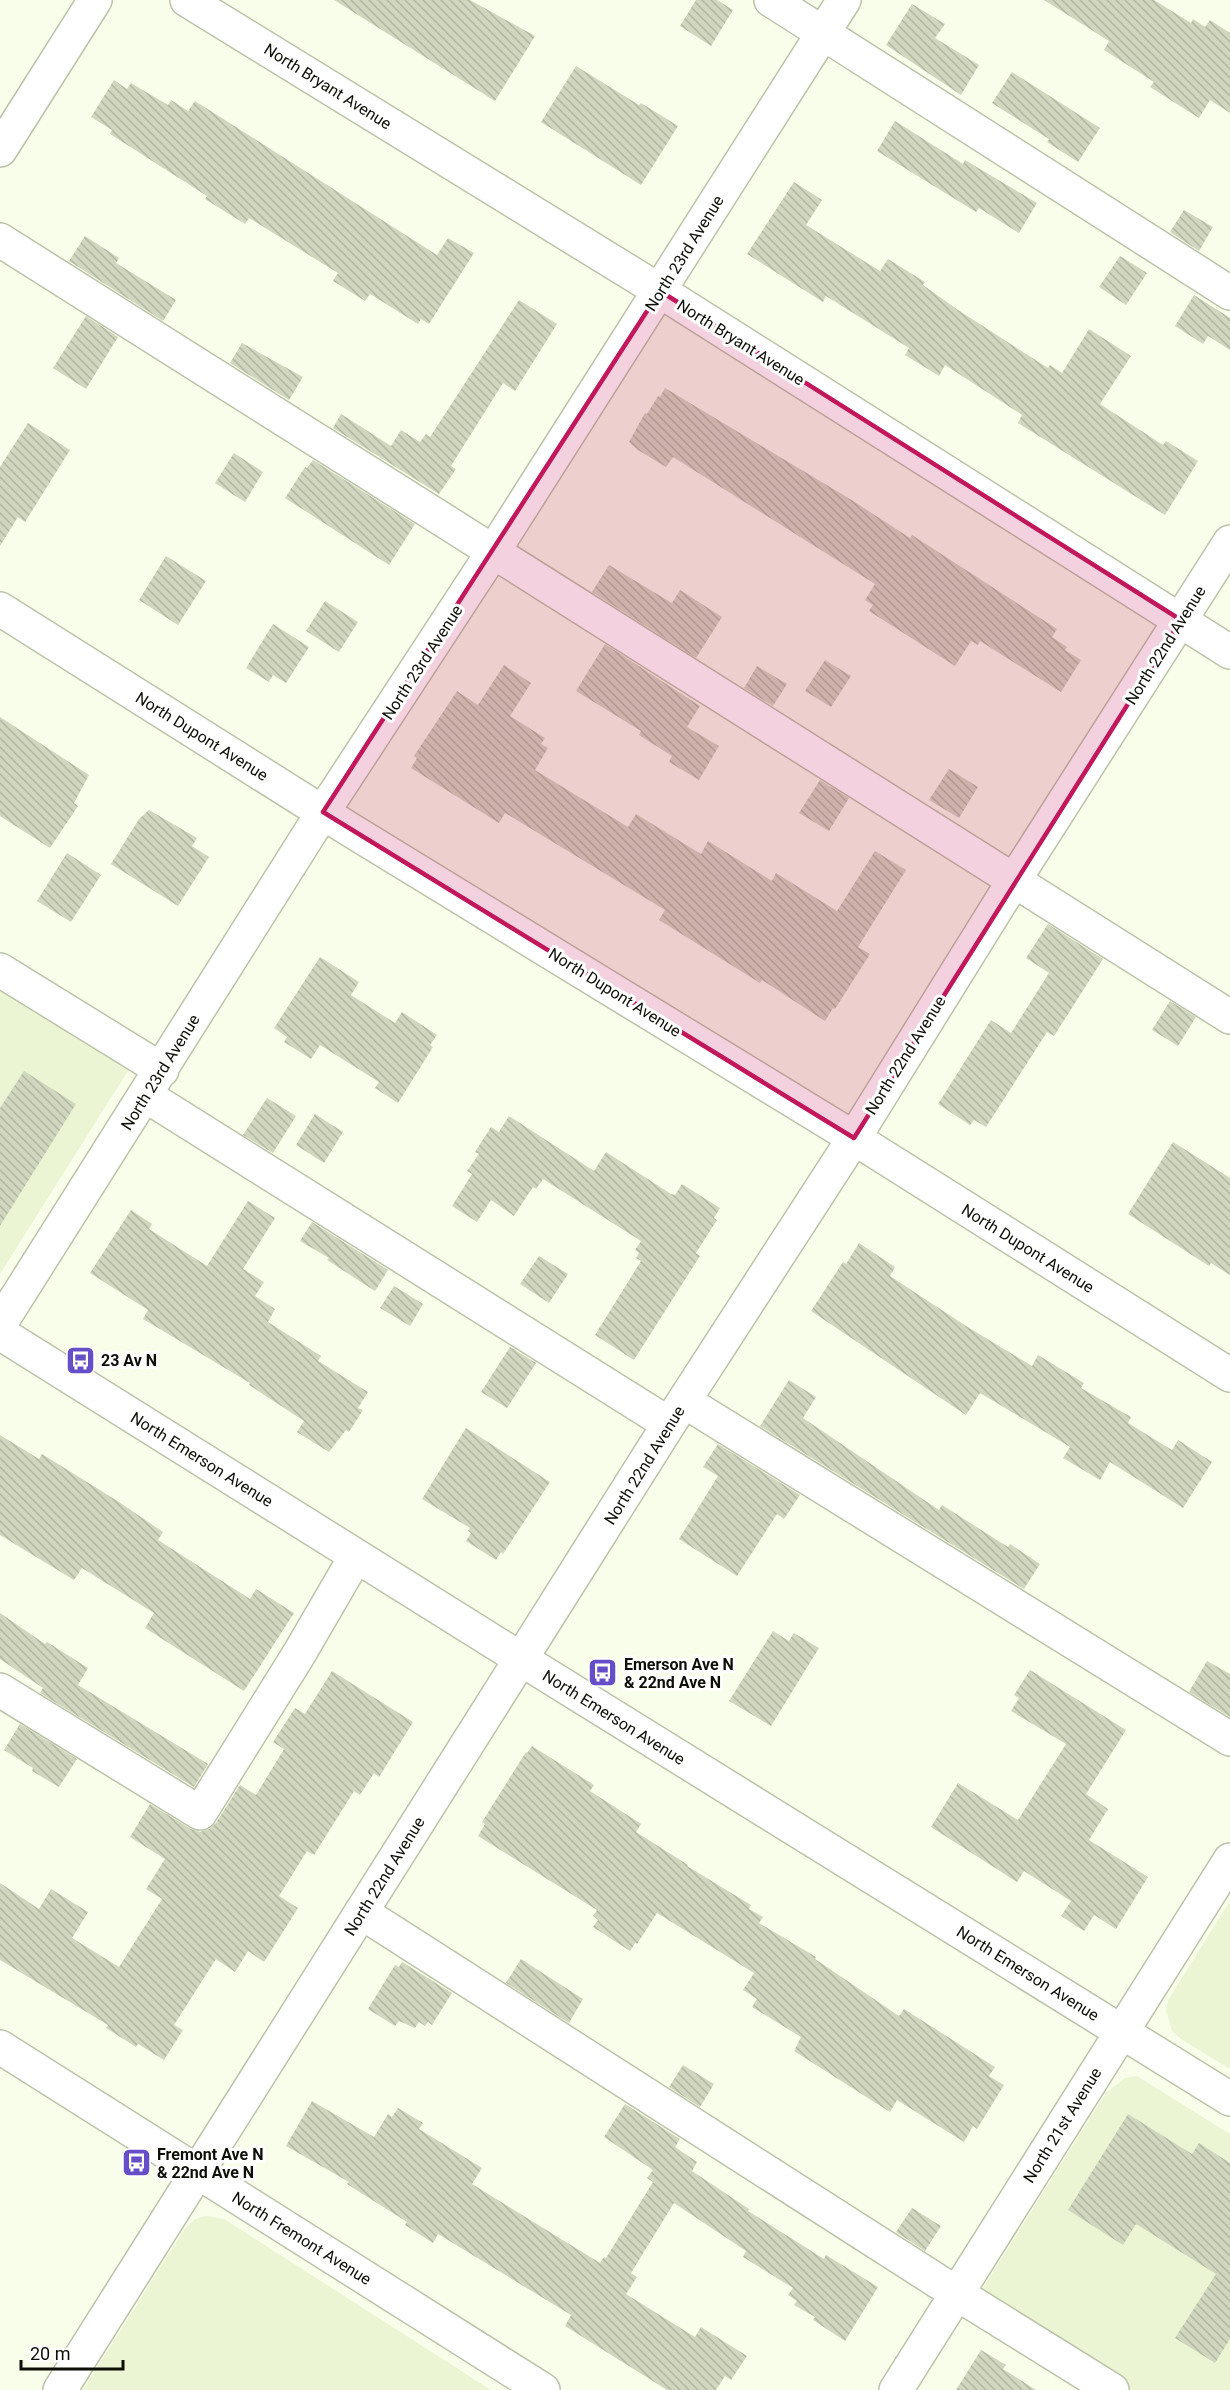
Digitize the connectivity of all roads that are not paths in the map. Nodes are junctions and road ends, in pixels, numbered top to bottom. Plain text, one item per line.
1 (95, 0) edge
2 (187, 0) edge
3 (771, 0) edge
4 (844, 0) edge
5 (824, 33) junction
6 (0, 150) edge
7 (0, 240) edge
8 (660, 291) junction
9 (1230, 293) edge
10 (1230, 542) edge
11 (493, 552) junction
12 (0, 609) edge
13 (1181, 620) junction
14 (1230, 652) edge
15 (323, 813) junction
16 (1013, 882) junction
17 (0, 970) edge
18 (1230, 1017) edge
19 (154, 1083) junction
20 (854, 1138) junction
21 (0, 1324) edge
22 (0, 1333) edge
23 (1230, 1375) edge
24 (677, 1412) junction
25 (356, 1556) junction
26 (521, 1659) junction
27 (0, 1690) edge
28 (1230, 1739) edge
29 (1230, 1860) edge
30 (361, 1912) junction
31 (1122, 2031) junction
32 (0, 2048) edge
33 (1230, 2099) edge
34 (198, 2172) junction
35 (956, 2293) junction
36 (60, 2390) edge
37 (543, 2390) edge
38 (896, 2390) edge
39 (1112, 2390) edge

1 - 6 street
2 - 8 street, North Bryant Avenue
3 - 5 street
4 - 5 street, North 23rd Avenue
5 - 8 street, North 23rd Avenue
5 - 9 street
7 - 11 street
8 - 11 street, North 23rd Avenue
8 - 13 street, North Bryant Avenue
10 - 13 street, North 22nd Avenue
11 - 15 street, North 23rd Avenue
11 - 16 street
12 - 15 street, North Dupont Avenue
13 - 14 street, North Bryant Avenue
13 - 16 street, North 22nd Avenue
15 - 19 street, North 23rd Avenue
15 - 20 street, North Dupont Avenue
16 - 18 street
16 - 20 street, North 22nd Avenue
17 - 19 street
19 - 21 street, North 23rd Avenue
19 - 24 street
20 - 23 street, North Dupont Avenue
20 - 24 street, North 22nd Avenue
22 - 25 street, North Emerson Avenue
24 - 26 street, North 22nd Avenue
24 - 28 street
25 - 26 street, North Emerson Avenue
25 - 27 street
26 - 30 street, North 22nd Avenue
26 - 31 street, North Emerson Avenue
29 - 31 street, North 21st Avenue
30 - 34 street, North 22nd Avenue
30 - 35 street
31 - 33 street, North Emerson Avenue
31 - 35 street, North 21st Avenue
32 - 34 street, North Fremont Avenue
34 - 36 street, North 22nd Avenue
34 - 37 street, North Fremont Avenue
35 - 38 street, North 21st Avenue
35 - 39 street

